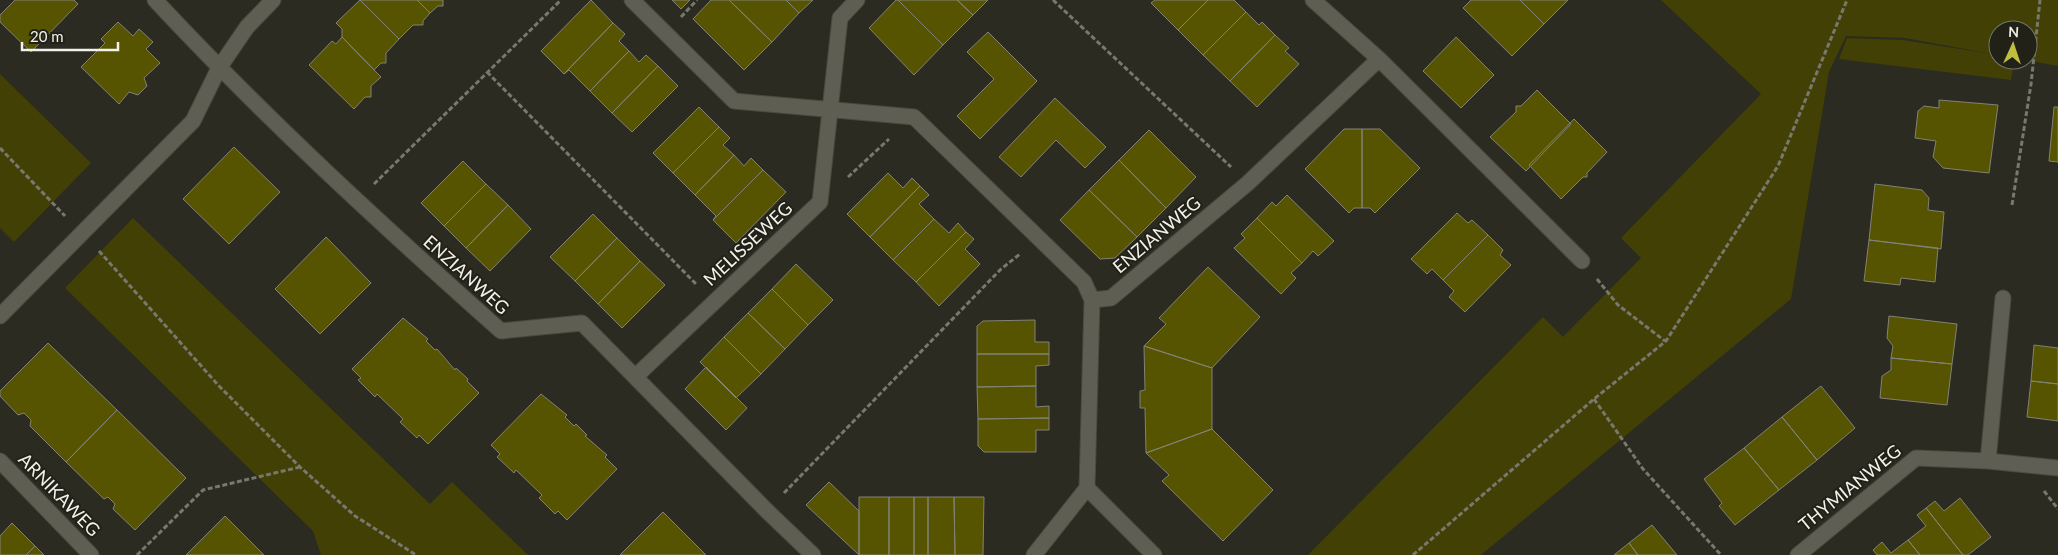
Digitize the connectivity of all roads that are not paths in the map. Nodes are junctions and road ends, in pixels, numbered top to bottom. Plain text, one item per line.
1 (155, 0) edge
2 (273, 0) edge
3 (632, 0) edge
4 (857, 0) edge
5 (1313, 0) edge
6 (1380, 60) junction
7 (219, 68) junction
8 (830, 110) junction
9 (1582, 260) road end
10 (2002, 298) dead end
11 (1092, 300) junction
12 (0, 316) edge
13 (635, 377) junction
14 (0, 461) edge
15 (1988, 461) junction
16 (2058, 468) edge
17 (1087, 488) junction
18 (91, 555) edge
19 (813, 555) edge
20 (1034, 555) edge
21 (1154, 555) edge
22 (1798, 555) edge

1 - 7 street, ENZIANWEG
2 - 7 street
3 - 8 street
4 - 8 street, MELISSEWEG
5 - 6 street
6 - 9 street
6 - 11 street, ENZIANWEG
7 - 12 street
7 - 13 street, ENZIANWEG
8 - 11 street
8 - 13 street, MELISSEWEG
10 - 15 street
11 - 17 street
13 - 19 street, ENZIANWEG
14 - 18 street, ARNIKAWEG
15 - 16 street, THYMIANWEG
15 - 22 street, THYMIANWEG
17 - 20 street
17 - 21 street

